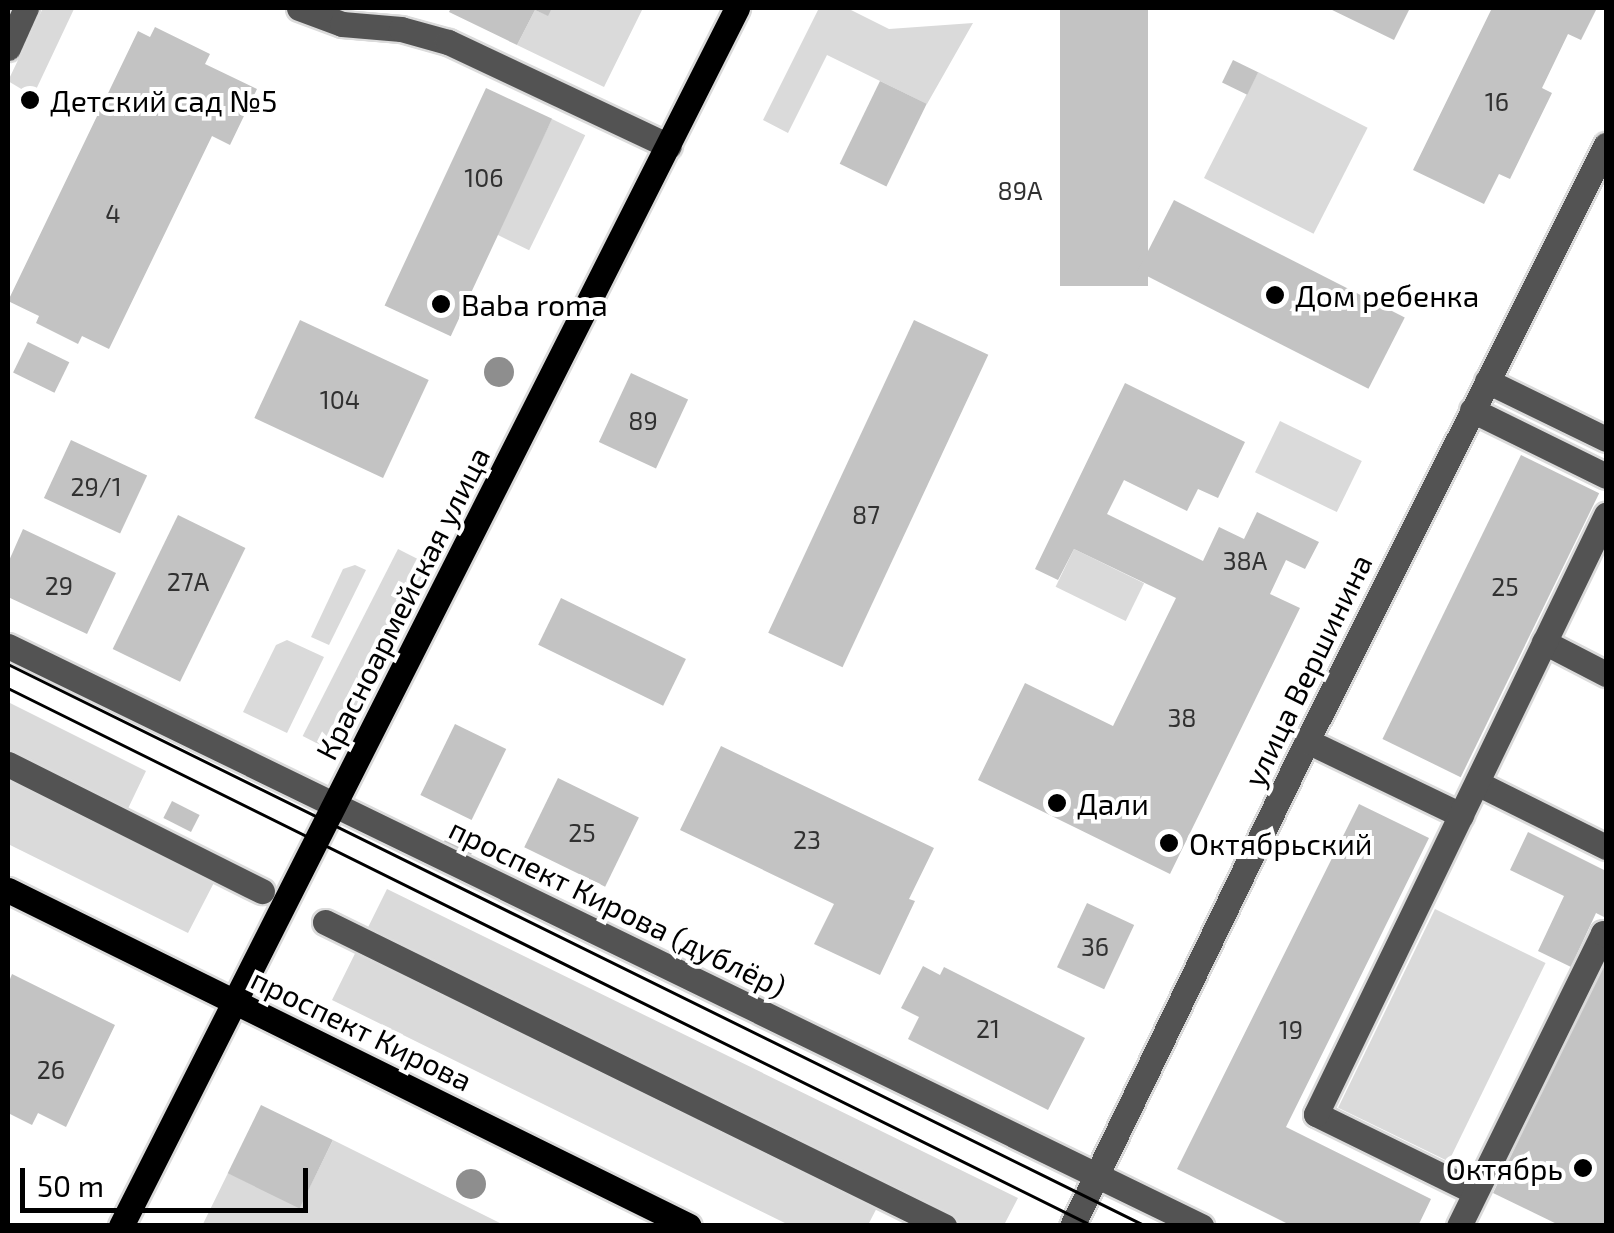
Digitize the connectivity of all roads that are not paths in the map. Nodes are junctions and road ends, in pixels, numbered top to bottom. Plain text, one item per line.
1 (26, 8) edge
2 (299, 8) edge
3 (736, 8) edge
4 (8, 48) edge
5 (1606, 145) edge
6 (669, 146) junction
7 (1487, 381) junction
8 (1472, 410) junction
9 (1606, 439) edge
10 (1606, 476) edge
11 (1606, 515) edge
12 (1544, 642) junction
13 (8, 646) edge
14 (1606, 674) edge
15 (1308, 740) junction
16 (8, 764) edge
17 (1476, 782) junction
18 (336, 807) junction
19 (1461, 815) junction
20 (1606, 847) edge
21 (8, 890) edge
22 (262, 891) dead end
23 (325, 922) dead end
24 (1606, 935) edge
25 (235, 1002) junction
26 (1098, 1174) junction
27 (1475, 1192) junction
28 (122, 1226) edge
29 (688, 1226) edge
30 (944, 1226) edge
31 (1072, 1226) edge
32 (1201, 1226) edge
33 (1459, 1226) edge

1 - 4 street
2 - 6 street
3 - 6 main road, Красноармейская улица
5 - 7 street, улица Вершинина
6 - 18 main road, Красноармейская улица
7 - 8 street, улица Вершинина
7 - 9 street
8 - 10 street
8 - 15 street, улица Вершинина
11 - 12 street
12 - 14 street
12 - 17 street
13 - 18 street, проспект Кирова (дублёр)
15 - 19 street
15 - 26 street, улица Вершинина
16 - 22 street
17 - 19 street
17 - 20 street
18 - 25 main road, Красноармейская улица
18 - 26 street, проспект Кирова (дублёр)
19 - 27 street
21 - 25 main road, проспект Кирова
23 - 30 street
24 - 27 street
25 - 28 main road, Красноармейская улица
25 - 29 main road, проспект Кирова
26 - 31 street, улица Вершинина
26 - 32 street, проспект Кирова (дублёр)
27 - 33 street

